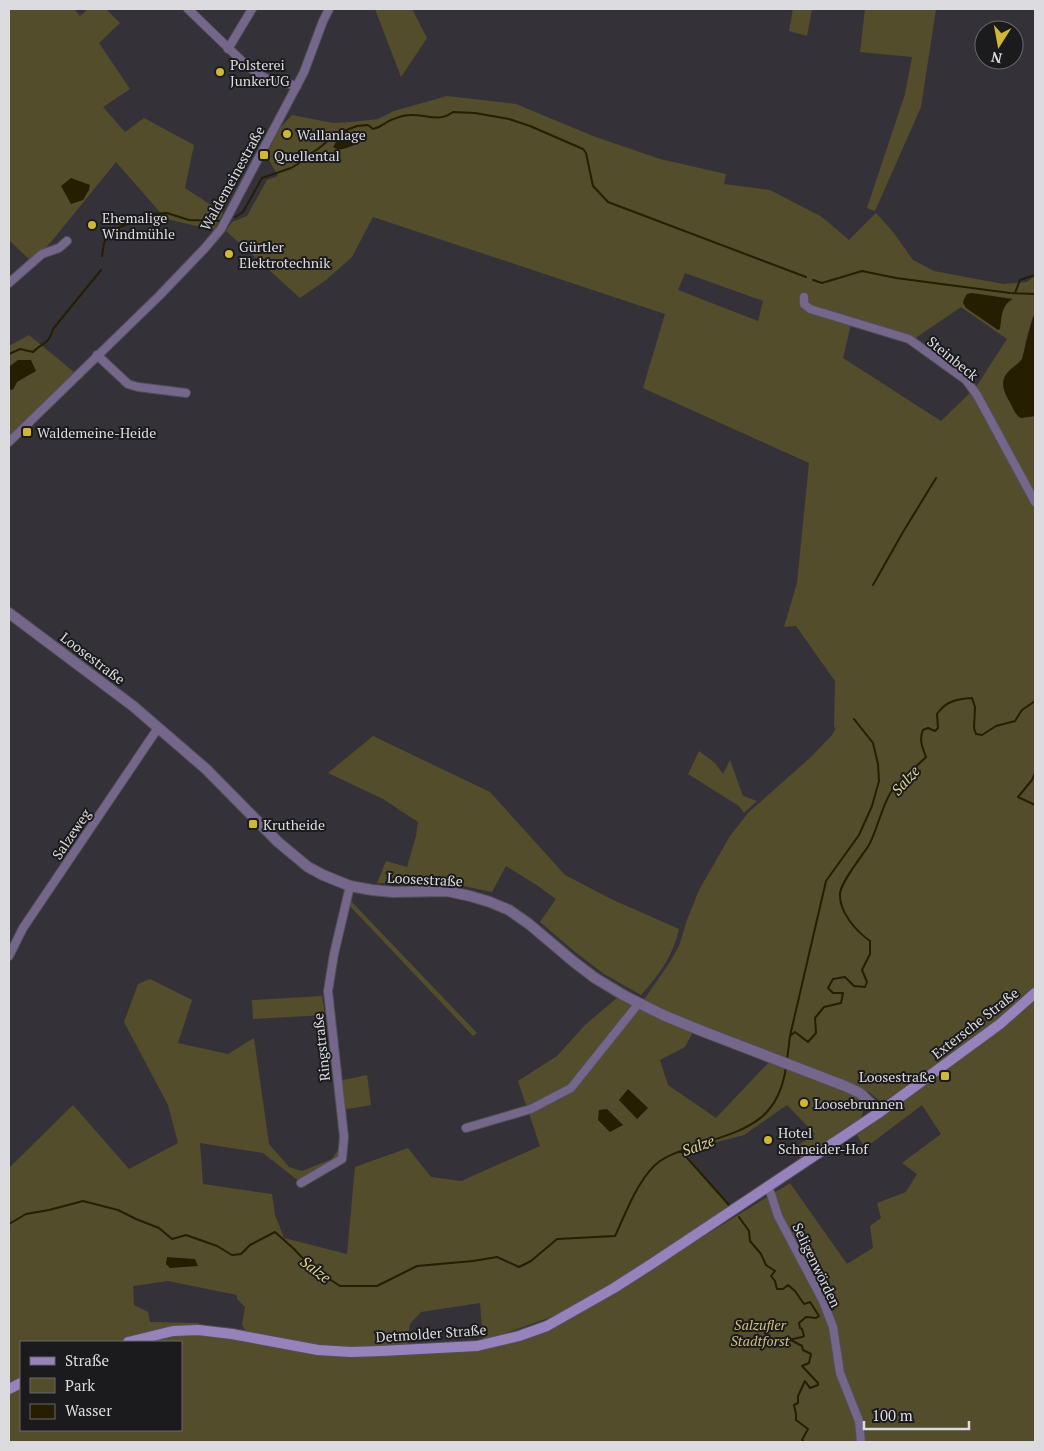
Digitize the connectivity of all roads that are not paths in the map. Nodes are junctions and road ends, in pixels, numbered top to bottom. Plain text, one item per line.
1 (188, 9) edge
2 (252, 9) edge
3 (329, 9) edge
4 (228, 49) junction
5 (297, 86) junction
6 (67, 241) dead end
7 (9, 283) edge
8 (804, 297) dead end
9 (97, 355) junction
10 (186, 392) dead end
11 (9, 442) edge
12 (1035, 502) edge
13 (9, 613) edge
14 (158, 728) junction
15 (350, 886) junction
16 (9, 956) edge
17 (1035, 993) edge
18 (639, 1003) junction
19 (880, 1112) junction
20 (466, 1128) dead end
21 (302, 1184) dead end
22 (766, 1188) junction
23 (734, 1211) joint
24 (132, 1341) edge
25 (861, 1442) edge

1 - 4 street
2 - 4 street
3 - 5 street, Waldemeinestraße
4 - 5 street
5 - 9 street, Waldemeinestraße
6 - 7 street
8 - 12 street, Steinbeck
9 - 10 street
9 - 11 street, Waldemeinestraße
13 - 14 street, Loosestraße
14 - 15 street, Loosestraße
14 - 16 street, Salzeweg
15 - 18 street, Loosestraße
15 - 21 street, Ringstraße
17 - 19 main road, Extersche Straße
18 - 19 street, Loosestraße
18 - 20 street
19 - 22 main road, Extersche Straße
22 - 23 main road, Extersche Straße
22 - 25 street, Seligenwörden
23 - 24 main road, Detmolder Straße

